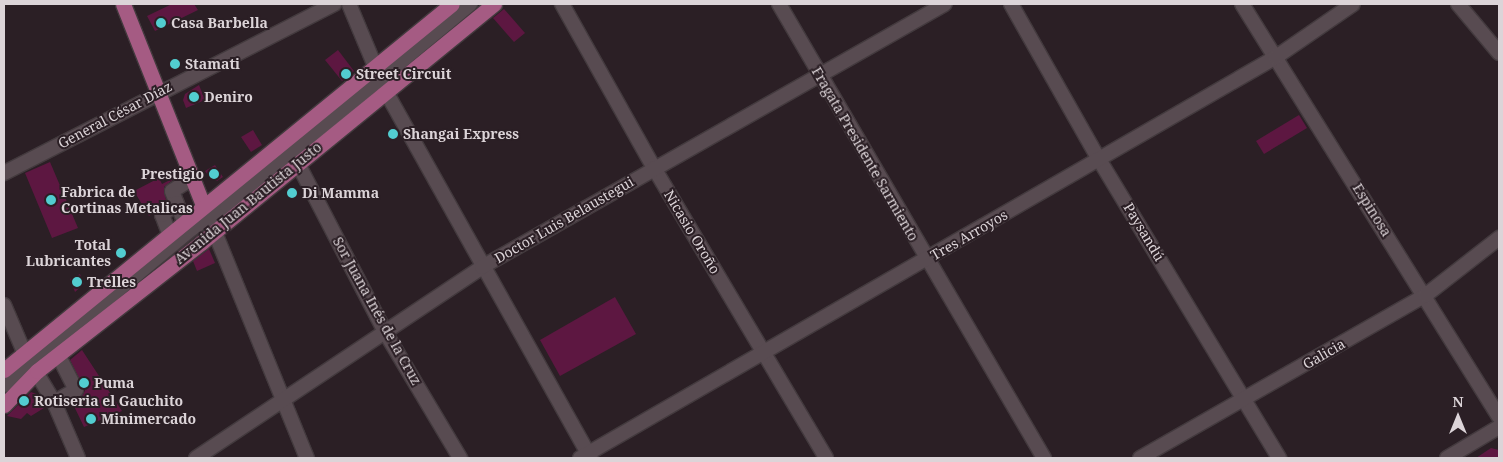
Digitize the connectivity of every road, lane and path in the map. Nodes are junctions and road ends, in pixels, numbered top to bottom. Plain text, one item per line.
1 (123, 4) edge
2 (334, 4) edge
3 (349, 4) edge
4 (452, 4) edge
5 (470, 4) edge
6 (494, 4) edge
7 (562, 4) edge
8 (779, 4) edge
9 (945, 4) edge
10 (1011, 4) edge
11 (1242, 4) edge
12 (1353, 4) edge
13 (1458, 4) edge
14 (1499, 53) edge
15 (1276, 58) junction
16 (819, 75) junction
17 (379, 77) junction
18 (158, 92) junction
19 (1100, 160) junction
20 (298, 162) junction
21 (654, 168) junction
22 (4, 173) edge
23 (192, 178) junction
24 (177, 203) junction
25 (209, 218) junction
26 (184, 221) junction
27 (169, 233) junction
28 (1499, 238) edge
29 (927, 259) junction
30 (482, 267) junction
31 (1426, 295) junction
32 (4, 305) edge
33 (385, 332) junction
34 (764, 351) junction
35 (58, 355) junction
36 (31, 361) junction
37 (4, 370) edge
38 (4, 385) edge
39 (1245, 399) junction
40 (284, 400) junction
41 (54, 402) junction
42 (4, 405) edge
43 (1499, 417) edge
44 (1499, 427) edge
45 (586, 457) edge
46 (78, 458) edge
47 (196, 458) edge
48 (307, 458) edge
49 (460, 458) edge
50 (826, 458) edge
51 (1044, 458) edge
52 (1140, 458) edge
53 (1279, 458) edge
54 (1447, 458) edge

1 - 18 main road
2 - 18 street, General César Díaz
3 - 17 street
4 - 17 main road, Avenida Juan Bautista Justo
5 - 17 street
6 - 17 main road, Avenida Juan Bautista Justo
7 - 21 street, Nicasio Oroño
8 - 16 street, Fragata Presidente Sarmiento
9 - 16 street, Doctor Luis Belaustegui
10 - 19 street, Paysandú
11 - 15 street, Espinosa
12 - 15 street, Tres Arroyos
13 - 14 street
15 - 19 street, Tres Arroyos
15 - 31 street, Espinosa
16 - 21 street, Doctor Luis Belaustegui
16 - 29 street, Fragata Presidente Sarmiento
17 - 20 main road, Avenida Juan Bautista Justo
17 - 25 main road, Avenida Juan Bautista Justo
17 - 30 street
18 - 22 street, General César Díaz
18 - 23 main road
19 - 29 street, Tres Arroyos
19 - 39 street, Paysandú
20 - 25 main road, Avenida Juan Bautista Justo
20 - 33 street, Sor Juana Inés de la Cruz
21 - 30 street, Doctor Luis Belaustegui
21 - 34 street, Nicasio Oroño
23 - 24 street
23 - 25 main road
24 - 26 street
24 - 27 street
25 - 26 main road, Avenida Juan Bautista Justo
25 - 35 main road, Avenida Juan Bautista Justo
25 - 36 street
25 - 40 street
26 - 27 main road, Avenida Juan Bautista Justo
27 - 36 main road, Avenida Juan Bautista Justo
28 - 31 street, Galicia
29 - 34 street, Tres Arroyos
29 - 51 street, Fragata Presidente Sarmiento
30 - 33 street, Doctor Luis Belaustegui
30 - 45 street
31 - 39 street, Galicia
31 - 43 street, Espinosa
32 - 36 street
33 - 40 street, Doctor Luis Belaustegui
33 - 49 street, Sor Juana Inés de la Cruz
34 - 45 street, Tres Arroyos
34 - 50 street, Nicasio Oroño
35 - 36 main road, Avenida Juan Bautista Justo
35 - 41 street
36 - 37 main road, Avenida Juan Bautista Justo
36 - 38 street
36 - 41 street
36 - 42 main road, Avenida Juan Bautista Justo
39 - 52 street, Galicia
39 - 53 street, Paysandú
40 - 47 street, Doctor Luis Belaustegui
40 - 48 street
41 - 46 street
44 - 54 street

